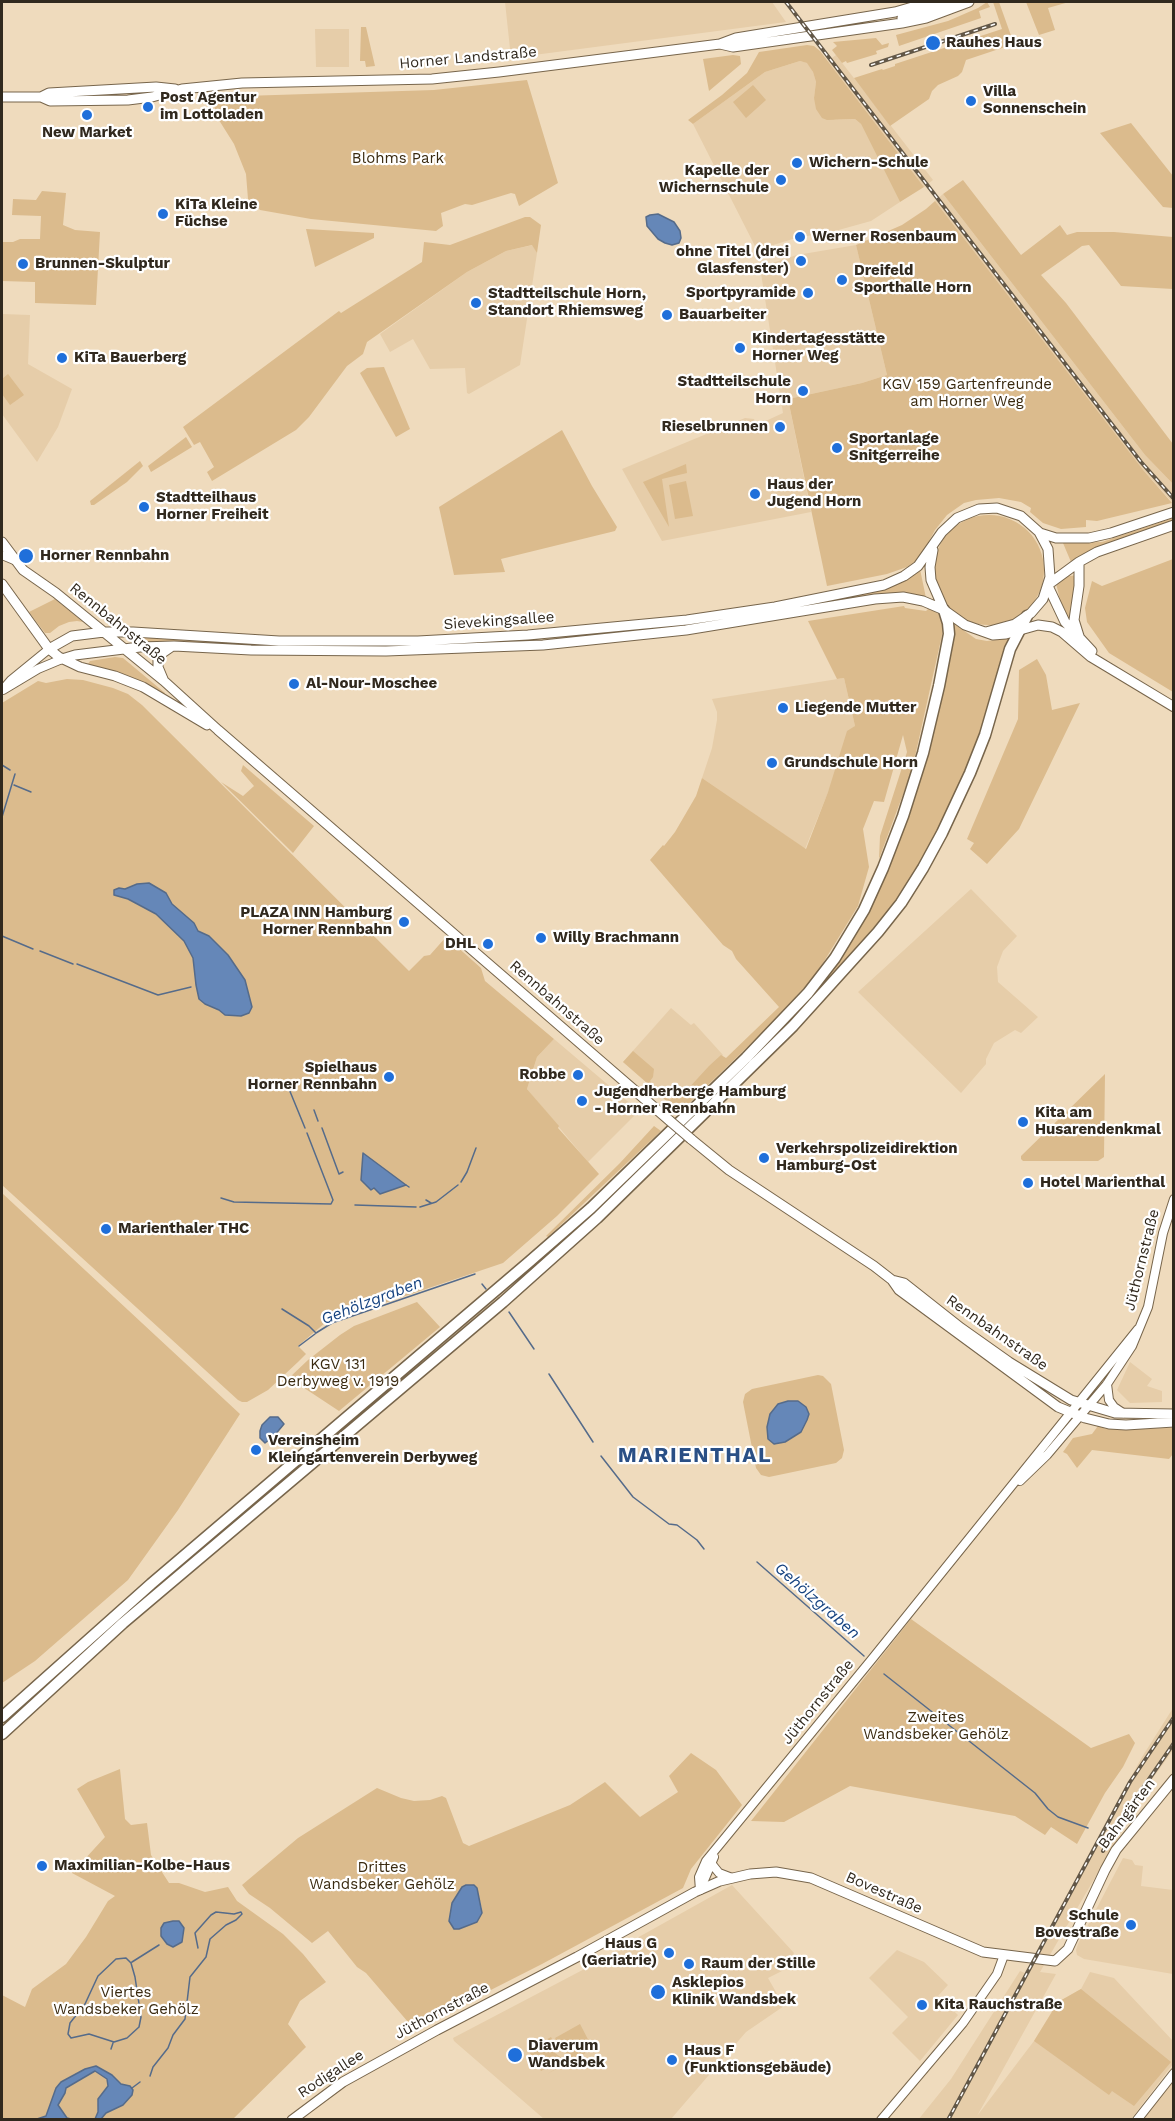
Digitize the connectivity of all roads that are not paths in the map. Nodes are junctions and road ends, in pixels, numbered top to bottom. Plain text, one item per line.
1 (930, 2) edge
2 (952, 2) edge
3 (969, 2) edge
4 (874, 27) junction
5 (720, 44) junction
6 (2, 97) edge
7 (1172, 513) edge
8 (1173, 525) edge
9 (1039, 532) junction
10 (2, 542) edge
11 (935, 544) junction
12 (2, 555) edge
13 (14, 560) junction
14 (1079, 562) junction
15 (2, 584) edge
16 (1049, 585) junction
17 (944, 610) junction
18 (1027, 616) junction
19 (92, 622) junction
20 (128, 631) junction
21 (1019, 631) junction
22 (104, 632) junction
23 (987, 632) junction
24 (1080, 639) junction
25 (174, 646) junction
26 (344, 646) junction
27 (123, 648) junction
28 (49, 649) junction
29 (92, 653) junction
30 (62, 659) junction
31 (164, 681) junction
32 (2, 690) edge
33 (1173, 701) edge
34 (1173, 707) edge
35 (218, 730) junction
36 (1173, 1199) edge
37 (892, 1280) junction
38 (1138, 1329) junction
39 (1107, 1384) junction
40 (1077, 1403) junction
41 (1088, 1407) junction
42 (1070, 1413) junction
43 (1124, 1414) junction
44 (1173, 1414) edge
45 (1079, 1416) junction
46 (1173, 1422) edge
47 (1008, 1492) junction
48 (2, 1717) edge
49 (2, 1734) edge
50 (1173, 1779) edge
51 (719, 1847) junction
52 (711, 1863) junction
53 (732, 1878) junction
54 (700, 1890) junction
55 (1004, 1955) junction
56 (1055, 1961) joint
57 (388, 2056) joint
58 (1173, 2073) edge
59 (292, 2120) edge
60 (881, 2120) edge
61 (1137, 2120) edge

1 - 5 main road, Horner Landstraße
2 - 4 main road
3 - 4 main road
4 - 5 main road, Horner Landstraße
5 - 6 main road, Horner Landstraße
7 - 9 main road, Sievekingsallee
8 - 14 main road
9 - 11 main road, Sievekingsallee
9 - 16 main road, Sievekingsallee
10 - 13 main road, Rennbahnstraße
11 - 17 main road
11 - 26 main road, Sievekingsallee
12 - 13 street
13 - 19 main road, Rennbahnstraße
14 - 16 main road
14 - 24 main road
15 - 28 main road, Rennbahnstraße
16 - 18 main road
16 - 24 main road
17 - 23 main road, Sievekingsallee
17 - 26 main road, Sievekingsallee
17 - 48 highway
18 - 21 highway
18 - 23 main road
19 - 20 main road
19 - 22 main road, Rennbahnstraße
20 - 22 main road, Sievekingsallee
20 - 26 main road, Sievekingsallee
21 - 23 main road
21 - 34 main road
21 - 49 highway
22 - 27 main road, Rennbahnstraße
22 - 28 main road, Sievekingsallee
22 - 29 main road
24 - 33 main road
25 - 26 main road, Sievekingsallee
25 - 27 main road, Sievekingsallee
25 - 31 main road
27 - 29 main road, Sievekingsallee
27 - 31 main road, Rennbahnstraße
28 - 30 main road, Rennbahnstraße
28 - 32 street
29 - 30 main road, Sievekingsallee
30 - 32 street
30 - 35 main road, Rennbahnstraße
31 - 35 main road, Rennbahnstraße
35 - 37 main road, Rennbahnstraße, bridge
36 - 38 street, Jüthornstraße
37 - 40 main road, Rennbahnstraße
37 - 42 main road, Rennbahnstraße
38 - 39 street, Jüthornstraße
38 - 40 street, Jüthornstraße
39 - 41 street, Jüthornstraße
39 - 43 street
40 - 41 main road, Rennbahnstraße
40 - 42 street, Jüthornstraße
41 - 43 main road, Rennbahnstraße
41 - 45 street, Jüthornstraße
42 - 45 main road, Rennbahnstraße
42 - 47 street, Jüthornstraße
43 - 44 main road, Rennbahnstraße
45 - 46 main road, Rennbahnstraße
45 - 47 street, Jüthornstraße
47 - 51 street, Jüthornstraße
50 - 56 main road, Bahngärten
51 - 52 street, Jüthornstraße
51 - 54 street, Jüthornstraße
52 - 53 street
52 - 54 street, Jüthornstraße
53 - 54 main road, Bovestraße
53 - 55 main road, Bovestraße
54 - 57 main road, Jüthornstraße
55 - 56 main road, Bovestraße
55 - 60 street
57 - 59 main road, Rodigallee
58 - 61 street

